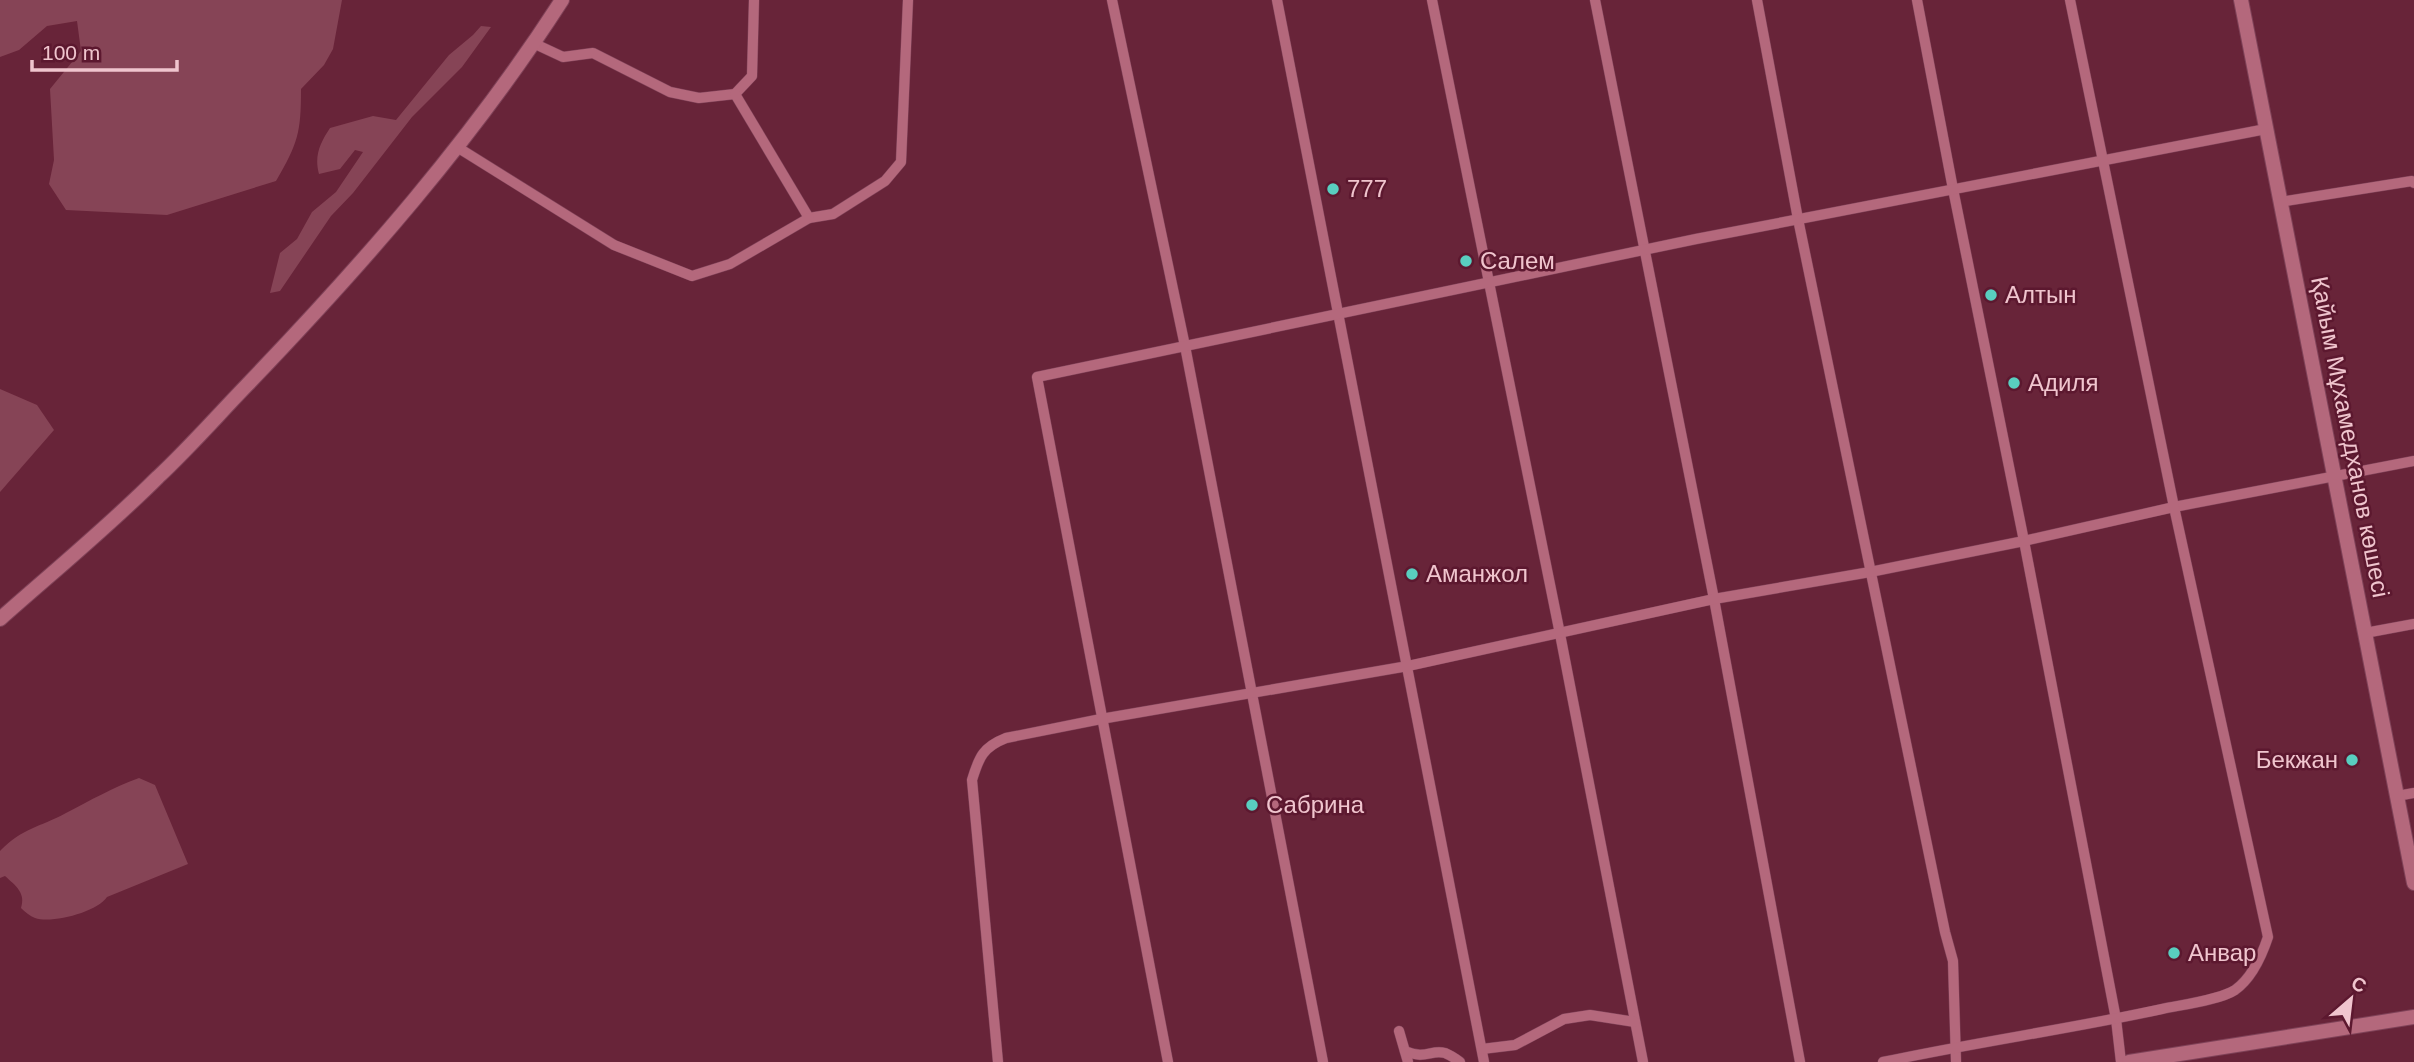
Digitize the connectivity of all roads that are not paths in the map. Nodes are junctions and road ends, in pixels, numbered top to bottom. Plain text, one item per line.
1 (562, 0) edge
2 (754, 0) edge
3 (908, 0) edge
4 (1112, 0) edge
5 (1277, 0) edge
6 (1432, 0) edge
7 (1595, 0) edge
8 (1756, 0) edge
9 (1917, 0) edge
10 (2070, 0) edge
11 (2241, 0) edge
12 (533, 43) junction
13 (734, 94) junction
14 (2266, 130) junction
15 (457, 147) junction
16 (2103, 161) junction
17 (2413, 181) edge
18 (1953, 190) junction
19 (2280, 202) junction
20 (809, 218) junction
21 (1798, 219) junction
22 (1645, 250) junction
23 (1490, 282) junction
24 (1338, 314) junction
25 (1185, 346) junction
26 (2414, 461) edge
27 (2334, 476) junction
28 (2174, 507) junction
29 (2024, 541) junction
30 (1870, 572) junction
31 (1714, 599) junction
32 (0, 619) edge
33 (2414, 624) edge
34 (2365, 633) junction
35 (1560, 634) junction
36 (1408, 666) junction
37 (1253, 693) junction
38 (1101, 719) junction
39 (2414, 793) edge
40 (2397, 796) junction
41 (2414, 883) edge
42 (2414, 1017) edge
43 (2116, 1019) junction
44 (1635, 1022) junction
45 (1399, 1031) dead end
46 (1956, 1046) junction
47 (1482, 1049) junction
48 (1407, 1057) edge
49 (999, 1062) edge
50 (1168, 1062) edge
51 (1324, 1062) edge
52 (1461, 1062) edge
53 (1474, 1062) edge
54 (1486, 1062) edge
55 (1643, 1062) edge
56 (1800, 1062) edge
57 (1883, 1062) edge
58 (1956, 1062) edge
59 (2121, 1062) edge
60 (2129, 1062) edge

1 - 12 main road
2 - 13 street
3 - 20 street
4 - 25 street
5 - 24 street
6 - 23 street
7 - 22 street
8 - 21 street
9 - 18 street
10 - 16 street
11 - 14 main road, Қайым Мұхамедханов көшесі
12 - 13 street
12 - 15 main road
13 - 20 street
14 - 16 street
14 - 19 main road, Қайым Мұхамедханов көшесі
15 - 20 street
15 - 32 main road
16 - 18 street
16 - 28 street
17 - 19 street
18 - 21 street
18 - 29 street
19 - 27 main road, Қайым Мұхамедханов көшесі
21 - 22 street
21 - 30 street
22 - 23 street
22 - 31 street
23 - 24 street
23 - 35 street
24 - 25 street
24 - 36 street
25 - 37 street
25 - 38 street
26 - 27 street
27 - 28 street
27 - 34 main road, Қайым Мұхамедханов көшесі
28 - 29 street
28 - 43 street
29 - 30 street
29 - 43 street
30 - 31 street
30 - 46 street
31 - 35 street
31 - 56 street
33 - 34 street
34 - 40 main road, Қайым Мұхамедханов көшесі
35 - 36 street
35 - 44 street
36 - 37 street
36 - 47 street
37 - 38 street
37 - 51 street
38 - 49 street
38 - 50 street
39 - 40 street
40 - 41 main road, Қайым Мұхамедханов көшесі
42 - 60 main road
43 - 46 street
43 - 59 street
44 - 47 street
44 - 55 street
45 - 48 street
46 - 57 street
46 - 58 street
47 - 53 street
47 - 54 street
48 - 52 street

